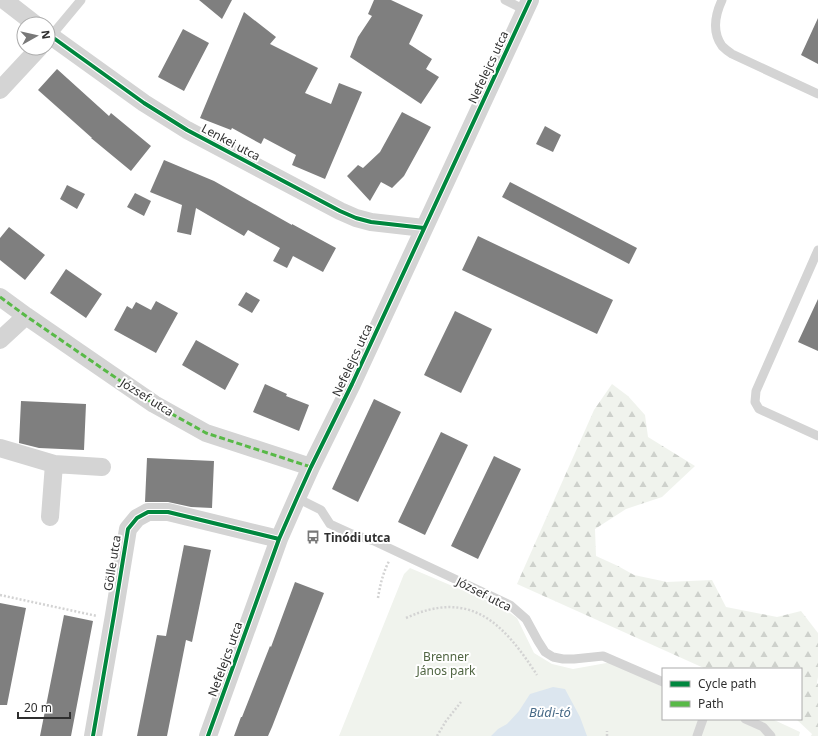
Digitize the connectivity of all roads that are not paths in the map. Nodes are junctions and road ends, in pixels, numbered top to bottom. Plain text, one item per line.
1 (4, 0) edge
2 (81, 0) edge
3 (505, 0) edge
4 (722, 0) edge
5 (528, 5) edge
6 (25, 16) edge
7 (56, 29) edge
8 (56, 45) edge
9 (31, 56) edge
10 (0, 90) edge
11 (818, 94) edge
12 (424, 228) junction
13 (818, 250) edge
14 (0, 297) edge
15 (26, 316) junction
16 (0, 340) edge
17 (818, 436) edge
18 (0, 448) edge
19 (54, 464) junction
20 (102, 467) dead end
21 (311, 467) junction
22 (297, 498) junction
23 (50, 517) dead end
24 (280, 539) junction
25 (662, 682) edge
26 (703, 720) edge
27 (747, 720) edge
28 (93, 736) edge
29 (208, 736) edge
30 (697, 736) edge
31 (771, 736) edge

1 - 6 street
2 - 7 lane
3 - 5 lane
4 - 11 lane
5 - 12 street, Nefelejcs utca
8 - 12 street, Lenkei utca
9 - 10 street
12 - 21 street, Nefelejcs utca
13 - 17 lane
14 - 15 street, József utca
15 - 16 street
15 - 21 street, József utca
18 - 19 street
19 - 20 street
19 - 23 street
21 - 22 street, Nefelejcs utca
22 - 24 street, Nefelejcs utca
22 - 25 lane, József utca
24 - 28 street, Gölle utca
24 - 29 street, Nefelejcs utca
26 - 30 lane
27 - 31 lane

